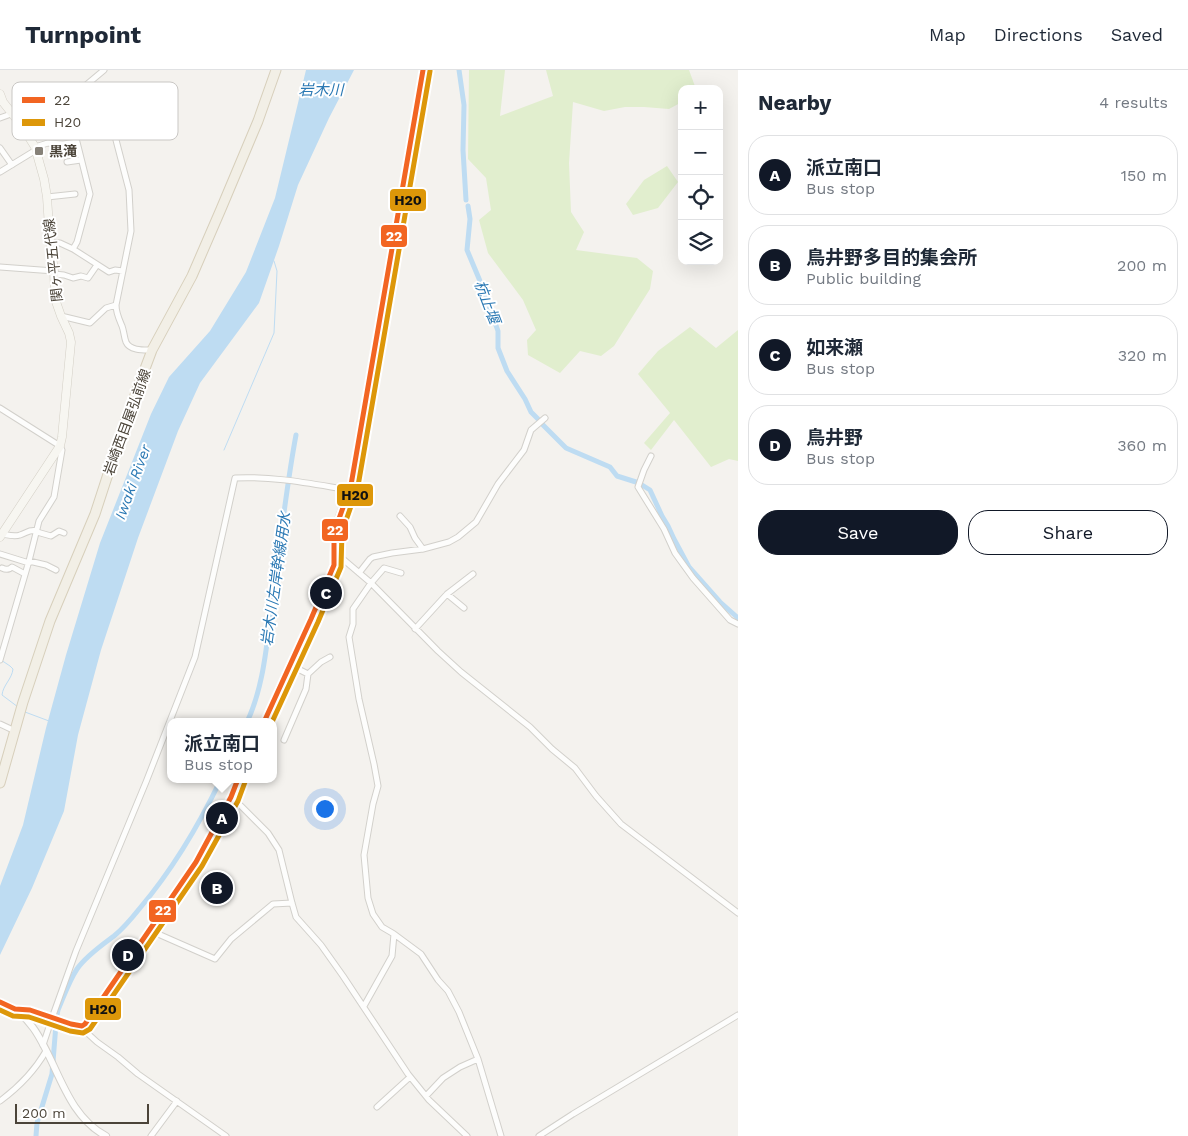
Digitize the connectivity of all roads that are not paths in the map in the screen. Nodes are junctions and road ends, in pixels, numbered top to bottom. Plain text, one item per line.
1 (104, 70) edge
2 (276, 70) edge
3 (424, 70) edge
4 (90, 82) edge
5 (0, 94) edge
6 (11, 114) joint
7 (0, 118) edge
8 (30, 140) edge
9 (116, 140) edge
10 (0, 148) edge
11 (35, 148) junction
12 (81, 160) junction
13 (67, 162) dead end
14 (12, 165) junction
15 (0, 172) edge
16 (75, 194) dead end
17 (47, 196) junction
18 (50, 242) junction
19 (73, 249) junction
20 (97, 265) junction
21 (0, 267) edge
22 (123, 271) junction
23 (54, 272) junction
24 (116, 306) junction
25 (61, 316) junction
26 (152, 350) junction
27 (0, 408) edge
28 (545, 418) dead end
29 (60, 446) junction
30 (651, 456) dead end
31 (350, 490) junction
32 (400, 516) dead end
33 (37, 532) junction
34 (64, 533) dead end
35 (1, 535) edge
36 (423, 549) junction
37 (0, 554) edge
38 (335, 558) junction
39 (29, 562) junction
40 (2, 568) dead end
41 (56, 570) dead end
42 (359, 573) junction
43 (401, 573) dead end
44 (25, 574) junction
45 (473, 574) dead end
46 (371, 583) junction
47 (447, 594) junction
48 (464, 608) dead end
49 (738, 624) edge
50 (415, 629) junction
51 (330, 657) dead end
52 (1, 659) edge
53 (290, 665) junction
54 (308, 674) junction
55 (171, 718) edge
56 (266, 718) edge
57 (0, 724) edge
58 (167, 728) edge
59 (15, 731) junction
60 (284, 740) dead end
61 (0, 783) edge
62 (237, 783) edge
63 (231, 798) junction
64 (292, 903) junction
65 (738, 913) edge
66 (149, 930) junction
67 (394, 934) junction
68 (0, 1002) edge
69 (364, 1006) junction
70 (15, 1009) junction
71 (738, 1015) edge
72 (52, 1018) junction
73 (82, 1026) junction
74 (45, 1048) junction
75 (478, 1059) junction
76 (410, 1077) junction
77 (426, 1096) junction
78 (0, 1101) edge
79 (177, 1101) junction
80 (377, 1107) dead end
81 (106, 1136) edge
82 (151, 1136) edge
83 (226, 1136) edge
84 (467, 1136) edge
85 (501, 1136) edge
86 (539, 1136) edge

1 - 4 street
2 - 26 main road, 岩崎西目屋弘前線
3 - 31 street
5 - 6 main road, 関ヶ平五代線
6 - 7 street
8 - 11 main road, 関ヶ平五代線
9 - 22 street
10 - 14 street
11 - 12 street
11 - 14 street
11 - 17 main road, 関ヶ平五代線
12 - 13 street
12 - 19 street
14 - 15 street
16 - 17 street
17 - 18 main road, 関ヶ平五代線
18 - 19 street
18 - 23 main road, 関ヶ平五代線
19 - 20 street
20 - 22 street
20 - 23 street
21 - 23 street
22 - 24 street
23 - 25 main road, 関ヶ平五代線
24 - 25 street
24 - 26 street
25 - 29 main road, 関ヶ平五代線
26 - 59 main road, 岩崎西目屋弘前線
27 - 29 street
28 - 36 street
29 - 33 street
29 - 35 main road, 関ヶ平五代線
30 - 49 street
31 - 38 street
31 - 55 street
32 - 36 street
33 - 34 street
33 - 35 street
33 - 39 street
36 - 42 street
37 - 39 street
38 - 42 street
38 - 53 street
39 - 41 street
39 - 44 street
40 - 44 street
42 - 46 street
43 - 46 street
44 - 52 street
45 - 47 street
46 - 50 street
46 - 67 street
47 - 48 street
47 - 50 street
50 - 65 street
51 - 54 street
53 - 54 street
53 - 56 street
54 - 60 street
57 - 59 street
58 - 72 street
59 - 61 main road, 岩崎西目屋弘前線
62 - 63 street
63 - 64 street
63 - 66 street
64 - 66 street
64 - 69 street
66 - 73 street
67 - 69 street
67 - 75 street
68 - 70 street
69 - 76 street
70 - 72 street
70 - 74 street
71 - 86 street
72 - 73 street
72 - 74 street
73 - 79 street
74 - 78 street
74 - 81 street
75 - 77 street
75 - 85 street
76 - 77 street
76 - 80 street
77 - 84 street
79 - 82 street
79 - 83 street

